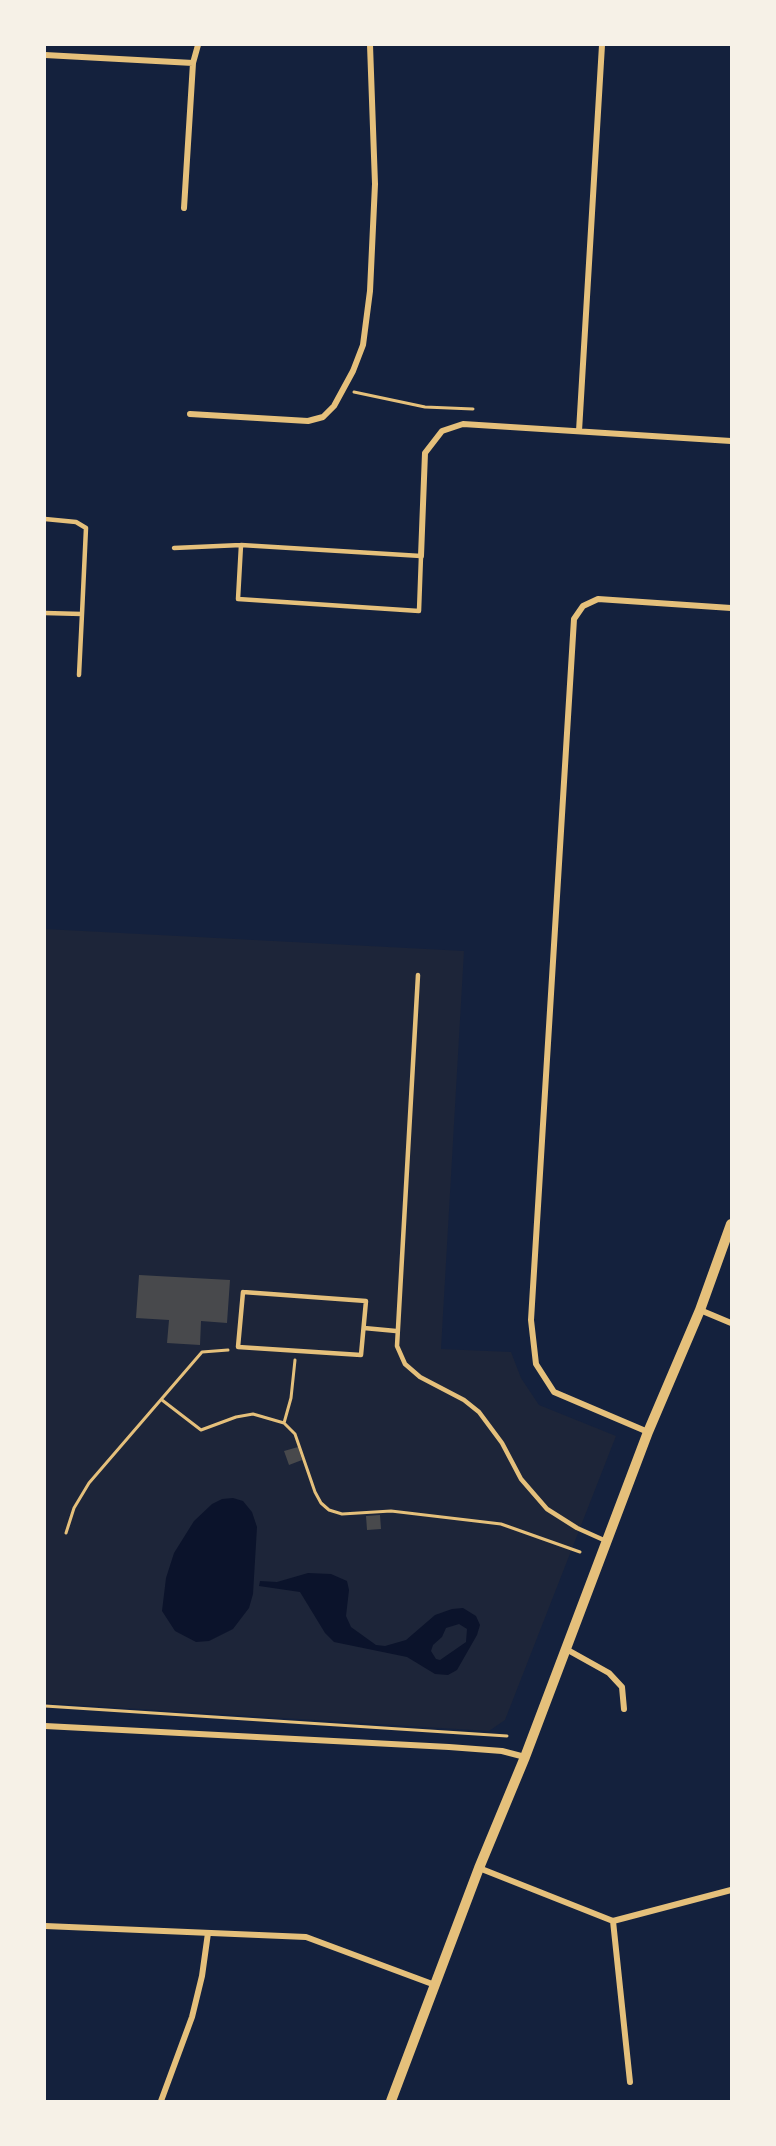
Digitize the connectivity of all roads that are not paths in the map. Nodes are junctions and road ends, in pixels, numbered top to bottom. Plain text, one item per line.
1 (198, 45) edge
2 (370, 45) edge
3 (602, 45) edge
4 (45, 55) edge
5 (193, 63) junction
6 (184, 208) dead end
7 (190, 414) dead end
8 (579, 431) junction
9 (731, 441) edge
10 (45, 519) edge
11 (241, 545) junction
12 (174, 548) dead end
13 (421, 556) junction
14 (731, 608) edge
15 (45, 613) edge
16 (82, 614) junction
17 (79, 675) dead end
18 (418, 975) dead end
19 (731, 1224) edge
20 (700, 1310) junction
21 (731, 1323) edge
22 (364, 1328) junction
23 (396, 1331) junction
24 (648, 1432) junction
25 (608, 1542) junction
26 (566, 1649) junction
27 (624, 1709) dead end
28 (45, 1726) edge
29 (525, 1757) junction
30 (479, 1868) junction
31 (731, 1890) edge
32 (613, 1921) junction
33 (45, 1926) edge
34 (208, 1933) junction
35 (435, 1985) junction
36 (630, 2082) dead end
37 (161, 2101) edge
38 (391, 2101) edge

1 - 5 street
2 - 7 street
3 - 8 street
4 - 5 street
5 - 6 street
8 - 9 street
8 - 13 street
10 - 16 lane
11 - 12 lane
11 - 13 lane
11 - 13 lane
14 - 24 street
15 - 16 lane
16 - 17 lane
18 - 23 lane
19 - 20 street
20 - 21 street
20 - 24 street
22 - 22 lane
22 - 23 lane
23 - 25 lane
24 - 25 street
25 - 26 street
26 - 27 street
26 - 29 street
28 - 29 street
29 - 30 street
30 - 32 street
30 - 35 street
31 - 32 street
32 - 36 street
33 - 34 street
34 - 35 street
34 - 37 street
35 - 38 street

